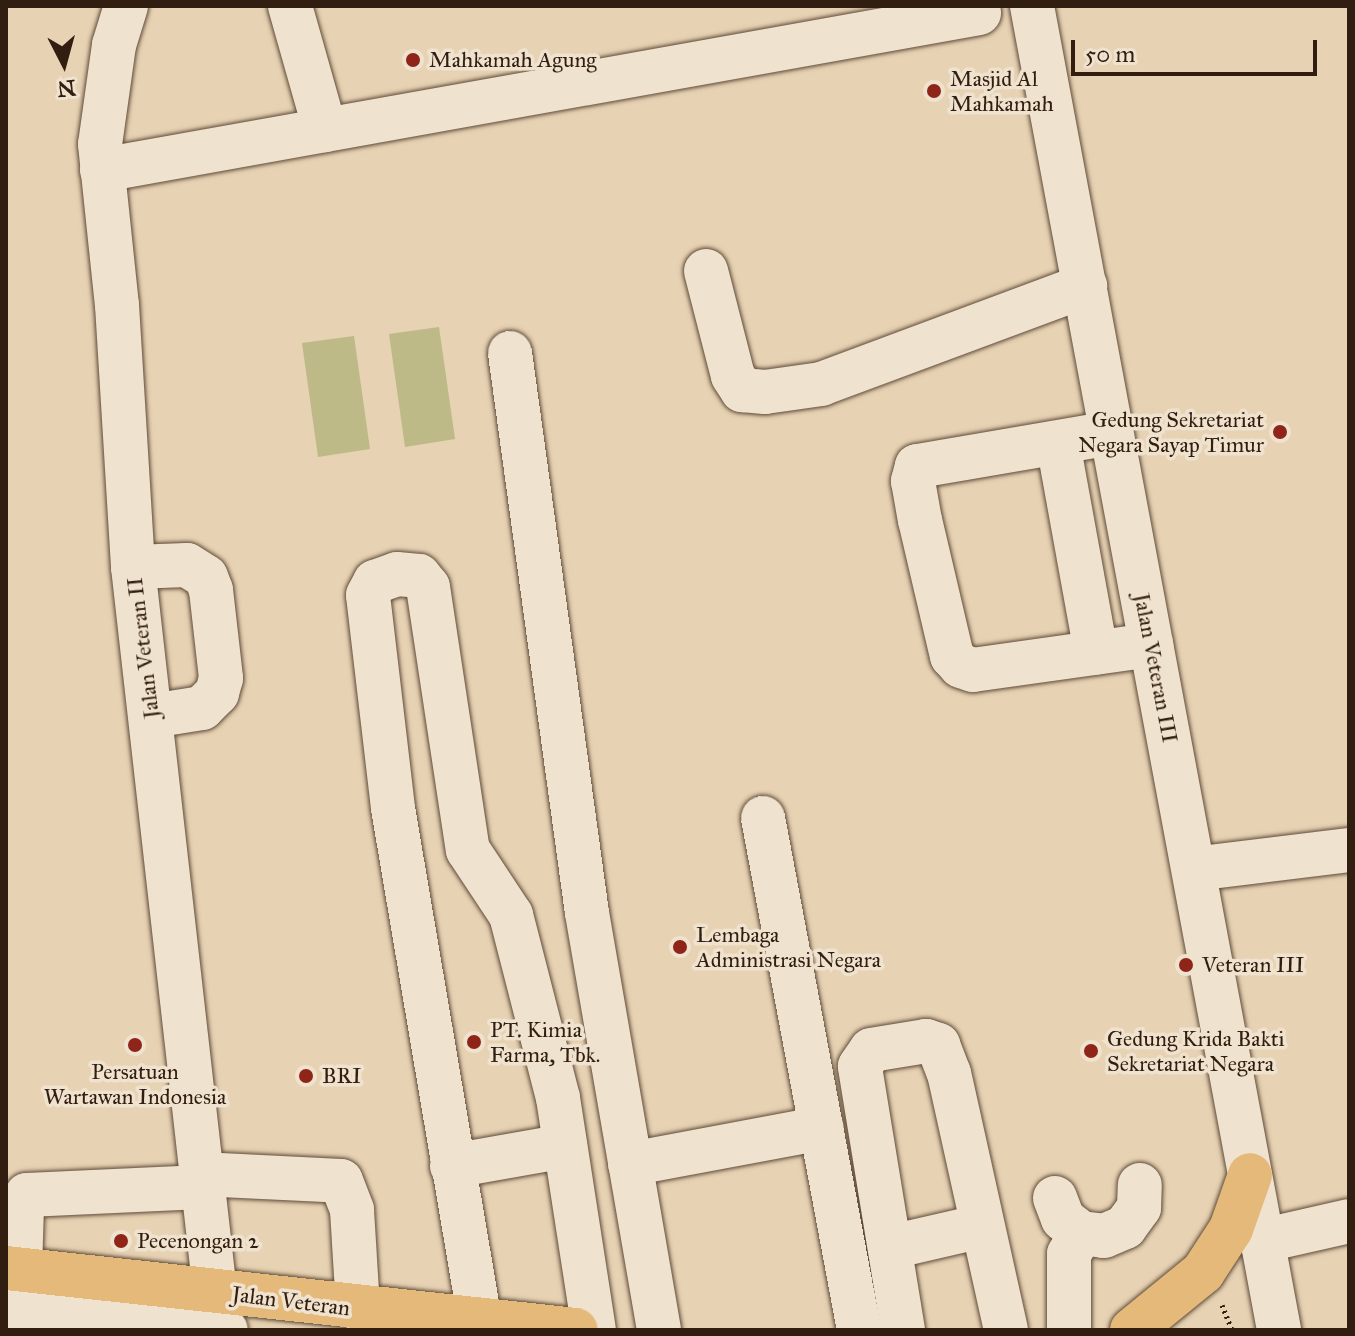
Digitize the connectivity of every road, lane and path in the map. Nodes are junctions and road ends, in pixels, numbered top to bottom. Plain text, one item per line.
1 (290, 6) edge
2 (1032, 6) edge
3 (121, 9) edge
4 (979, 13) dead end
5 (843, 21) edge
6 (325, 130) junction
7 (102, 170) junction
8 (706, 271) dead end
9 (1085, 286) junction
10 (510, 353) dead end
11 (1111, 433) junction
12 (1058, 443) junction
13 (133, 567) junction
14 (1151, 645) junction
15 (1096, 653) junction
16 (152, 716) junction
17 (460, 797) junction
18 (393, 808) junction
19 (763, 818) dead end
20 (1349, 850) edge
21 (1194, 869) junction
22 (822, 1128) junction
23 (565, 1146) junction
24 (630, 1164) junction
25 (452, 1166) junction
26 (1250, 1175) junction
27 (201, 1180) junction
28 (1140, 1185) dead end
29 (1055, 1198) dead end
30 (1349, 1221) edge
31 (982, 1226) junction
32 (1081, 1233) junction
33 (1261, 1241) junction
34 (891, 1247) junction
35 (11, 1282) edge
36 (358, 1309) junction
37 (220, 1311) edge
38 (480, 1321) junction
39 (576, 1330) edge
40 (594, 1330) edge
41 (659, 1330) edge
42 (859, 1330) edge
43 (903, 1330) edge
44 (1006, 1330) edge
45 (1069, 1330) edge
46 (1132, 1330) edge
47 (1279, 1330) edge

1 - 6 street
2 - 9 street, Jalan Veteran III
3 - 7 street, Jalan Veteran II
4 - 5 street
5 - 6 street
6 - 7 street
7 - 13 street, Jalan Veteran II
8 - 9 street
9 - 11 street, Jalan Veteran III
10 - 24 street
11 - 12 street
11 - 14 street, Jalan Veteran III
12 - 15 street
12 - 15 street
13 - 16 street, Jalan Veteran II
13 - 16 street
14 - 15 street
14 - 21 street, Jalan Veteran III
16 - 27 street, Jalan Veteran II
17 - 18 street
17 - 18 street
17 - 23 street
18 - 25 street
19 - 22 street
20 - 21 street
21 - 26 street, Jalan Veteran III
22 - 24 street
22 - 42 street
23 - 25 street
23 - 40 street
24 - 41 street
25 - 38 street
26 - 33 street, Jalan Veteran III
26 - 46 main road
27 - 35 street
27 - 36 street
27 - 37 street, Jalan Veteran II
28 - 32 street
29 - 32 street
30 - 33 street
31 - 34 street
31 - 34 street
31 - 44 street
32 - 45 street
33 - 47 street, Jalan Veteran III
34 - 43 street
35 - 37 main road, Jalan Veteran
36 - 37 main road, Jalan Veteran
36 - 38 main road, Jalan Veteran
38 - 39 main road, Jalan Veteran

